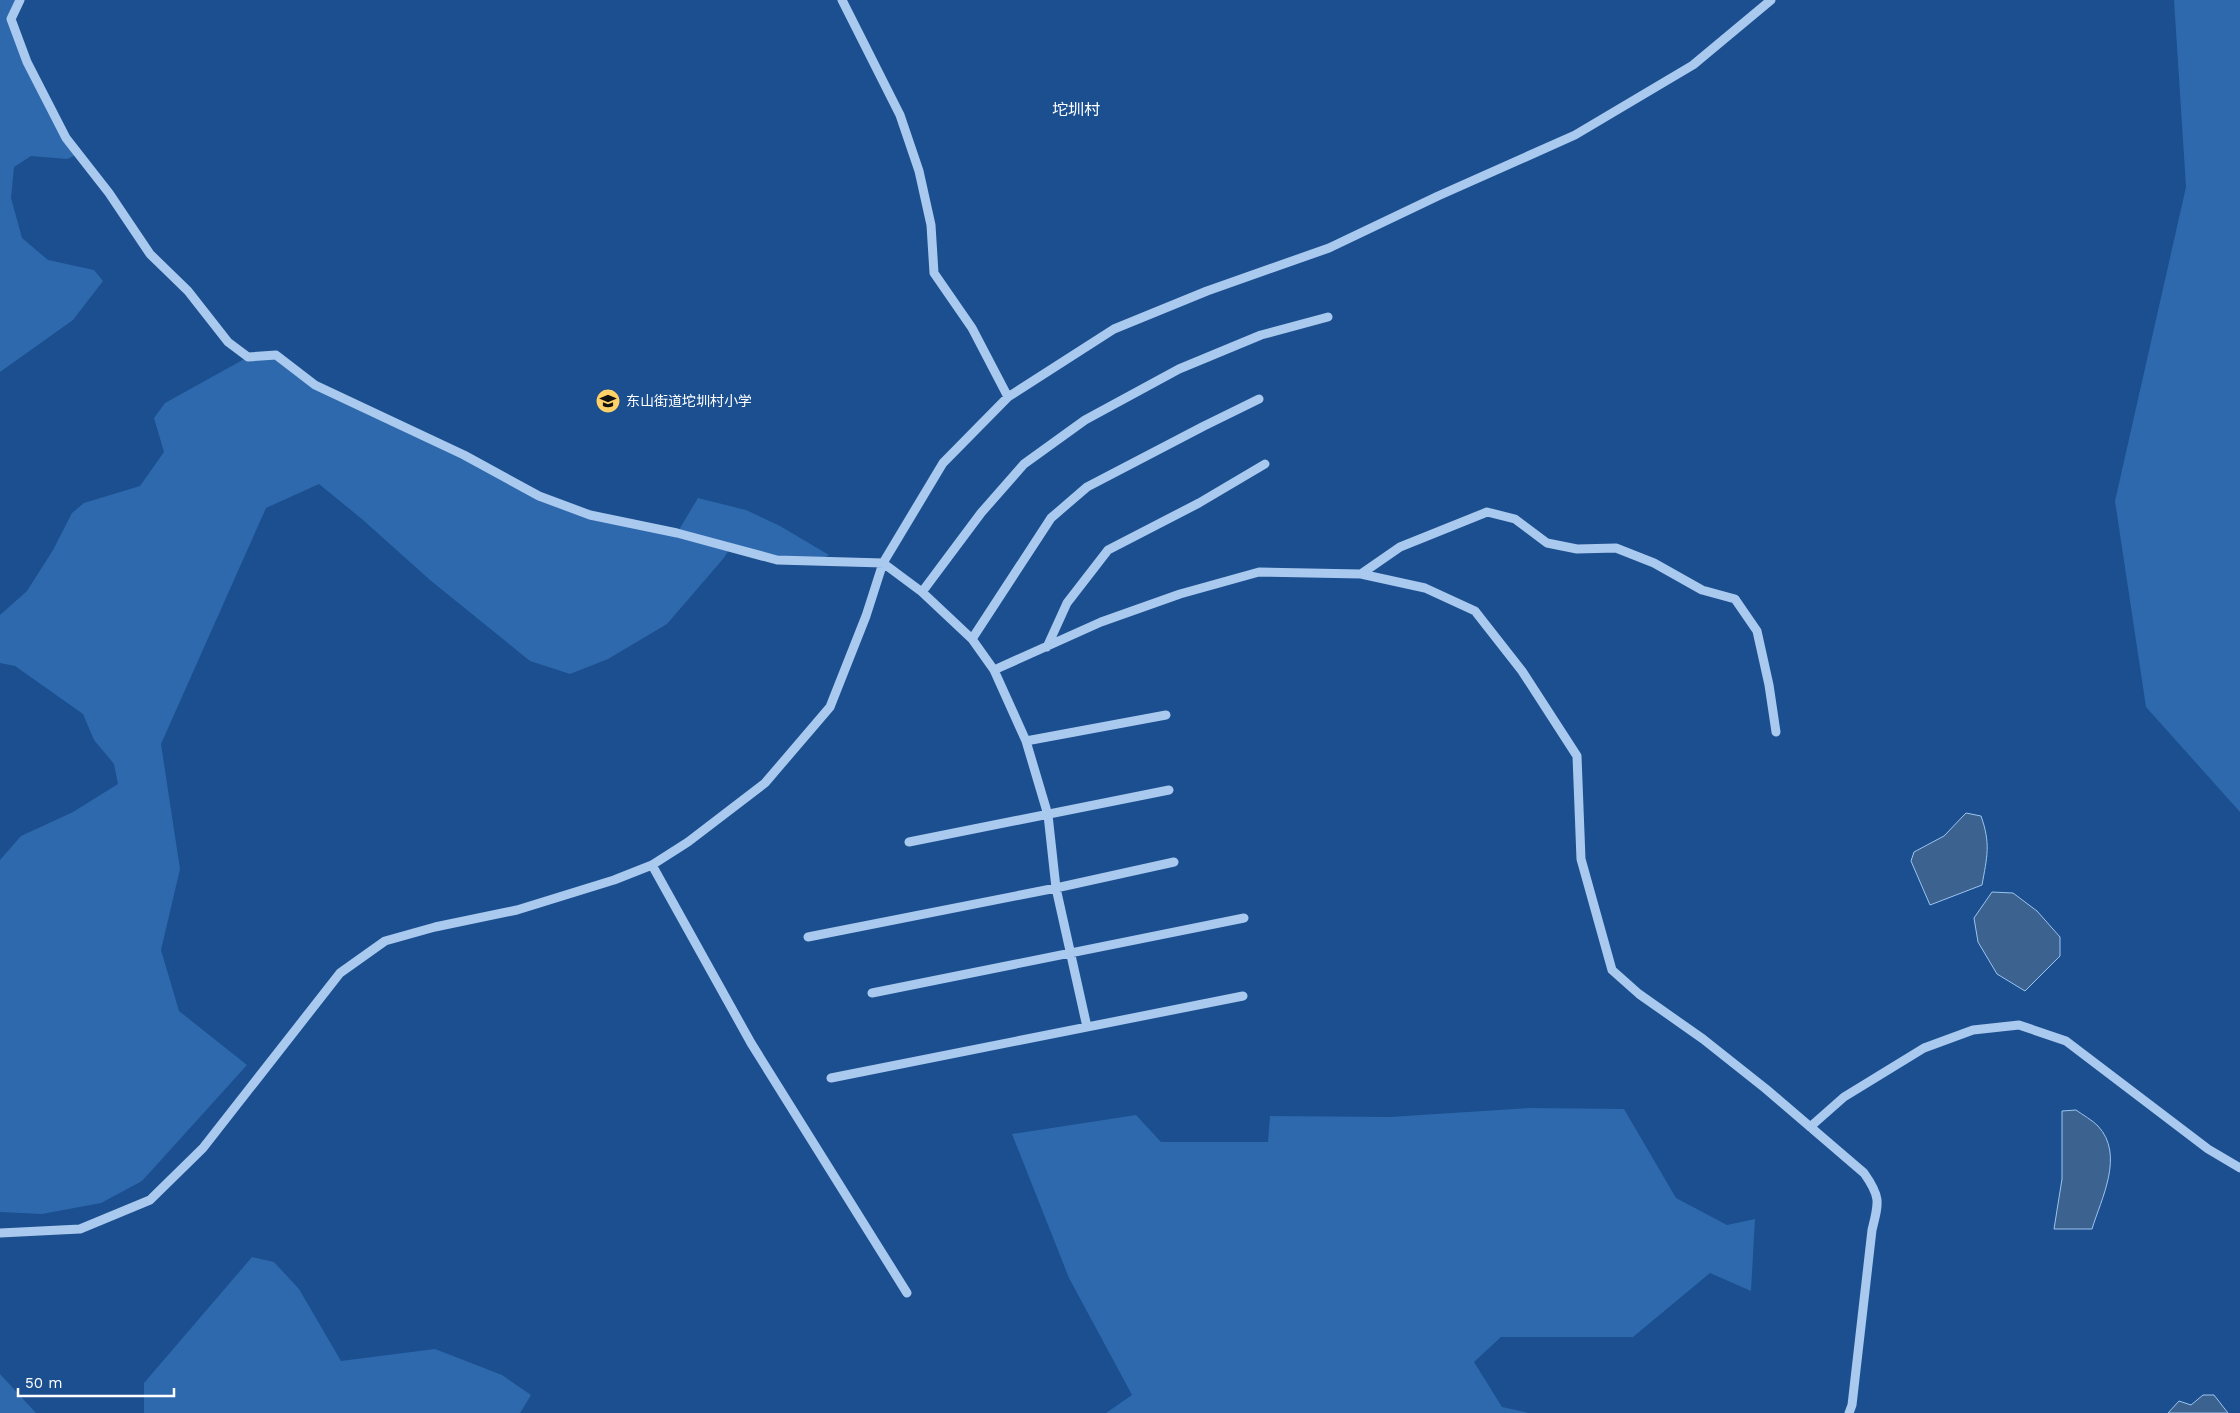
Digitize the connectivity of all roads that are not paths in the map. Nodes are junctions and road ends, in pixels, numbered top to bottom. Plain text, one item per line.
1 (20, 0) edge
2 (842, 0) edge
3 (1770, 0) edge
4 (1328, 317) dead end
5 (1008, 397) junction
6 (1259, 399) dead end
7 (1265, 464) dead end
8 (883, 563) junction
9 (1361, 574) junction
10 (922, 592) junction
11 (972, 639) junction
12 (1046, 646) junction
13 (994, 670) junction
14 (1166, 715) dead end
15 (1776, 732) dead end
16 (1026, 741) junction
17 (1169, 790) dead end
18 (1048, 815) junction
19 (909, 842) dead end
20 (1174, 862) dead end
21 (652, 865) junction
22 (1056, 888) junction
23 (1244, 918) dead end
24 (808, 936) dead end
25 (1072, 953) junction
26 (872, 993) dead end
27 (1243, 996) dead end
28 (1087, 1027) junction
29 (831, 1078) dead end
30 (1810, 1127) junction
31 (2240, 1168) edge
32 (0, 1234) edge
33 (907, 1293) dead end
34 (1849, 1413) edge

1 - 8 street
2 - 5 street
3 - 5 street
4 - 10 street
5 - 8 street
6 - 11 street
7 - 12 street
8 - 10 street
8 - 21 street
9 - 12 street
9 - 15 street
9 - 30 street
10 - 11 street
11 - 13 street
12 - 13 street
13 - 16 street
14 - 16 street
16 - 18 street
17 - 18 street
18 - 19 street
18 - 22 street
20 - 22 street
21 - 32 street
21 - 33 street
22 - 24 street
22 - 25 street
23 - 25 street
25 - 26 street
25 - 28 street
27 - 28 street
28 - 29 street
30 - 31 street
30 - 34 street

